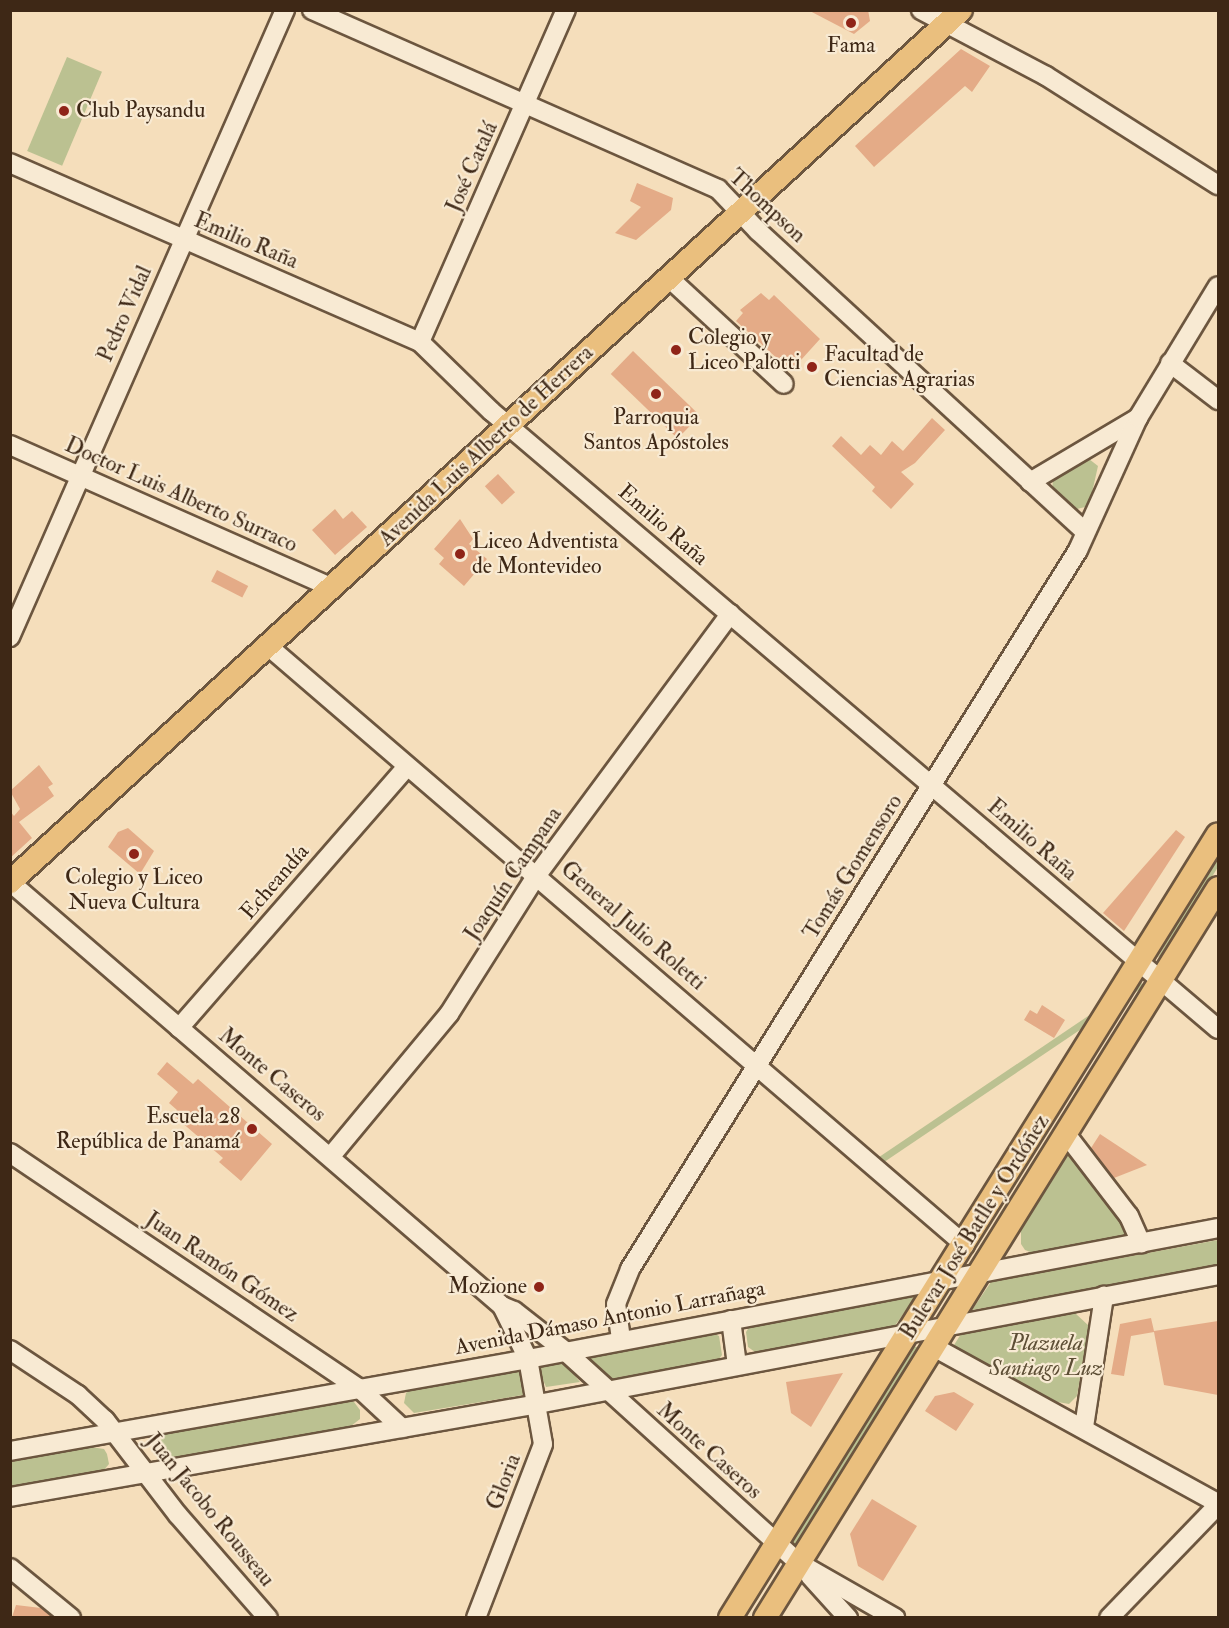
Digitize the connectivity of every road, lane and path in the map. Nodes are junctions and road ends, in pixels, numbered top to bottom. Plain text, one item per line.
1 (285, 10) edge
2 (312, 10) edge
3 (567, 10) edge
4 (921, 10) edge
5 (955, 17) edge
6 (526, 105) junction
7 (10, 163) edge
8 (1218, 185) edge
9 (741, 212) junction
10 (184, 240) junction
11 (669, 278) junction
12 (1218, 286) edge
13 (420, 342) junction
14 (1170, 363) junction
15 (784, 384) dead end
16 (1218, 400) edge
17 (1138, 418) junction
18 (510, 424) junction
19 (10, 445) edge
20 (79, 477) junction
21 (1030, 482) junction
22 (1084, 531) junction
23 (333, 588) junction
24 (730, 614) junction
25 (10, 637) edge
26 (268, 646) junction
27 (407, 767) junction
28 (932, 785) junction
29 (1218, 834) edge
30 (537, 876) junction
31 (11, 882) edge
32 (1218, 888) edge
33 (1139, 964) junction
34 (1161, 979) junction
35 (179, 1028) junction
36 (1218, 1029) edge
37 (759, 1066) junction
38 (1066, 1134) junction
39 (10, 1153) edge
40 (331, 1156) junction
41 (1218, 1228) edge
42 (1141, 1242) junction
43 (965, 1245) junction
44 (980, 1273) junction
45 (1218, 1275) edge
46 (943, 1280) junction
47 (1104, 1296) junction
48 (502, 1306) junction
49 (731, 1320) junction
50 (943, 1327) junction
51 (908, 1334) junction
52 (621, 1339) junction
53 (932, 1346) junction
54 (10, 1350) edge
55 (565, 1352) junction
56 (528, 1359) junction
57 (737, 1365) junction
58 (359, 1388) junction
59 (607, 1390) junction
60 (538, 1404) junction
61 (1084, 1427) junction
62 (402, 1428) junction
63 (116, 1431) junction
64 (10, 1451) edge
65 (145, 1472) junction
66 (10, 1497) edge
67 (1218, 1504) edge
68 (775, 1543) junction
69 (799, 1563) junction
70 (13, 1577) edge
71 (71, 1617) edge
72 (268, 1617) edge
73 (476, 1617) edge
74 (730, 1617) edge
75 (747, 1617) edge
76 (765, 1617) edge
77 (848, 1617) edge
78 (895, 1617) edge
79 (1109, 1617) edge

1 - 10 street, Pedro Vidal
2 - 6 street, Thompson
3 - 6 street, José Catalá
4 - 5 street
5 - 8 street
5 - 9 main road, Avenida Luis Alberto de Herrera
6 - 9 street, Thompson
6 - 13 street, José Catalá
7 - 10 street, Emilio Raña
9 - 11 main road, Avenida Luis Alberto de Herrera
9 - 21 street, Thompson
10 - 13 street, Emilio Raña
10 - 20 street, Pedro Vidal
11 - 15 street
11 - 18 main road, Avenida Luis Alberto de Herrera
12 - 14 street, Tomás Gomensoro
13 - 18 street, Emilio Raña
14 - 16 street
14 - 17 street, Tomás Gomensoro
17 - 21 street, Tomás Gomensoro
17 - 22 street, Tomás Gomensoro
18 - 23 main road, Avenida Luis Alberto de Herrera
18 - 24 street, Emilio Raña
19 - 20 street, Doctor Luis Alberto Surraco
20 - 23 street, Doctor Luis Alberto Surraco
20 - 25 street, Pedro Vidal
21 - 22 street, Thompson
22 - 28 street, Tomás Gomensoro
23 - 26 main road, Avenida Luis Alberto de Herrera
24 - 28 street, Emilio Raña
24 - 30 street, Joaquín Campana
26 - 27 street, General Julio Roletti
26 - 31 main road, Avenida Luis Alberto de Herrera
27 - 30 street, General Julio Roletti
27 - 35 street, Echeandía
28 - 33 street, Emilio Raña
28 - 37 street, Tomás Gomensoro
29 - 33 main road, Bulevar José Batlle y Ordóñez
30 - 37 street, General Julio Roletti
30 - 40 street, Joaquín Campana
31 - 35 street, Monte Caseros
32 - 34 main road, Bulevar José Batlle y Ordóñez
33 - 34 street, Emilio Raña
33 - 43 main road, Bulevar José Batlle y Ordóñez
34 - 36 street, Emilio Raña
34 - 38 main road, Bulevar José Batlle y Ordóñez
35 - 40 street, Monte Caseros
37 - 43 street, General Julio Roletti
37 - 52 street, Tomás Gomensoro
38 - 42 street
38 - 44 main road, Bulevar José Batlle y Ordóñez
39 - 58 street, Juan Ramón Gómez
40 - 48 street, Monte Caseros
41 - 42 street, Avenida Dámaso Antonio Larrañaga
42 - 44 street, Avenida Dámaso Antonio Larrañaga
43 - 46 main road, Bulevar José Batlle y Ordóñez
44 - 46 street, Avenida Dámaso Antonio Larrañaga
44 - 50 main road, Bulevar José Batlle y Ordóñez
45 - 47 street
46 - 49 street, Avenida Dámaso Antonio Larrañaga
46 - 51 main road, Bulevar José Batlle y Ordóñez
47 - 50 street
47 - 61 street
48 - 55 street, Monte Caseros
48 - 56 street, Monte Caseros
49 - 52 street, Avenida Dámaso Antonio Larrañaga
49 - 57 street
50 - 51 street
50 - 53 main road, Bulevar José Batlle y Ordóñez
51 - 57 street
51 - 68 main road, Bulevar José Batlle y Ordóñez
52 - 55 street, Avenida Dámaso Antonio Larrañaga
53 - 61 street
53 - 69 main road, Bulevar José Batlle y Ordóñez
54 - 63 street, Juan Jacobo Rousseau
55 - 56 street, Avenida Dámaso Antonio Larrañaga
55 - 59 street, Monte Caseros
56 - 58 street, Avenida Dámaso Antonio Larrañaga
56 - 60 street, Gloria
57 - 59 street
58 - 62 street, Juan Ramón Gómez
58 - 63 street, Avenida Dámaso Antonio Larrañaga
59 - 60 street
59 - 68 street, Monte Caseros
60 - 62 street
60 - 73 street, Gloria
61 - 67 street
62 - 65 street
63 - 64 street, Avenida Dámaso Antonio Larrañaga
63 - 65 street, Juan Jacobo Rousseau
65 - 66 street
65 - 72 street, Juan Jacobo Rousseau
67 - 79 street
68 - 69 street, Monte Caseros
68 - 74 main road, Bulevar José Batlle y Ordóñez
68 - 75 main road
69 - 76 main road, Bulevar José Batlle y Ordóñez
69 - 77 street
69 - 78 street, Monte Caseros
70 - 71 street

